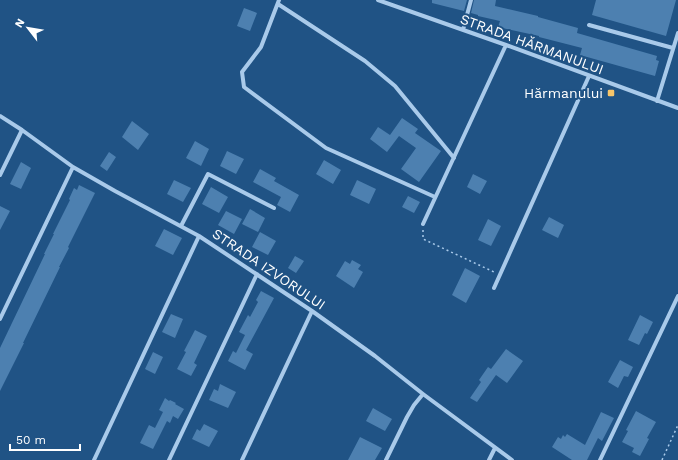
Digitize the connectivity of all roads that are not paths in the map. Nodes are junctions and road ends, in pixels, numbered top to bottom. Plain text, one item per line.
1 (378, 0) edge
2 (471, 0) edge
3 (278, 2) edge
4 (589, 24) dead end
5 (463, 30) junction
6 (678, 33) edge
7 (506, 45) junction
8 (673, 48) junction
9 (589, 76) junction
10 (657, 101) junction
11 (678, 108) edge
12 (0, 116) edge
13 (22, 130) junction
14 (454, 158) junction
15 (73, 167) junction
16 (0, 175) edge
17 (436, 197) junction
18 (274, 208) dead end
19 (423, 224) road end
20 (181, 226) junction
21 (199, 236) junction
22 (257, 274) junction
23 (494, 288) dead end
24 (678, 296) edge
25 (312, 311) junction
26 (0, 319) edge
27 (423, 394) junction
28 (495, 448) junction
29 (94, 460) edge
30 (169, 460) edge
31 (242, 460) edge
32 (386, 460) edge
33 (489, 460) edge
34 (512, 460) edge
35 (600, 460) edge

1 - 5 street, STRADA HĂRMANULUI
2 - 5 street
3 - 14 street
3 - 17 street
4 - 8 street
5 - 7 street, STRADA HĂRMANULUI
6 - 8 street
7 - 9 street, STRADA HĂRMANULUI
7 - 14 street
8 - 10 street
9 - 10 street, STRADA HĂRMANULUI
9 - 23 street
10 - 11 street, STRADA HĂRMANULUI
12 - 13 street, STRADA IZVORULUI
13 - 15 street, STRADA IZVORULUI
13 - 16 street
14 - 17 street
15 - 20 street, STRADA IZVORULUI
15 - 26 street
17 - 19 street
18 - 20 street
20 - 21 street, STRADA IZVORULUI
21 - 22 street, STRADA IZVORULUI
21 - 29 street
22 - 25 street, STRADA IZVORULUI
22 - 30 street
24 - 35 street
25 - 27 street, STRADA IZVORULUI
25 - 31 street
27 - 28 street, STRADA IZVORULUI
27 - 32 street
28 - 33 street
28 - 34 street, STRADA IZVORULUI

